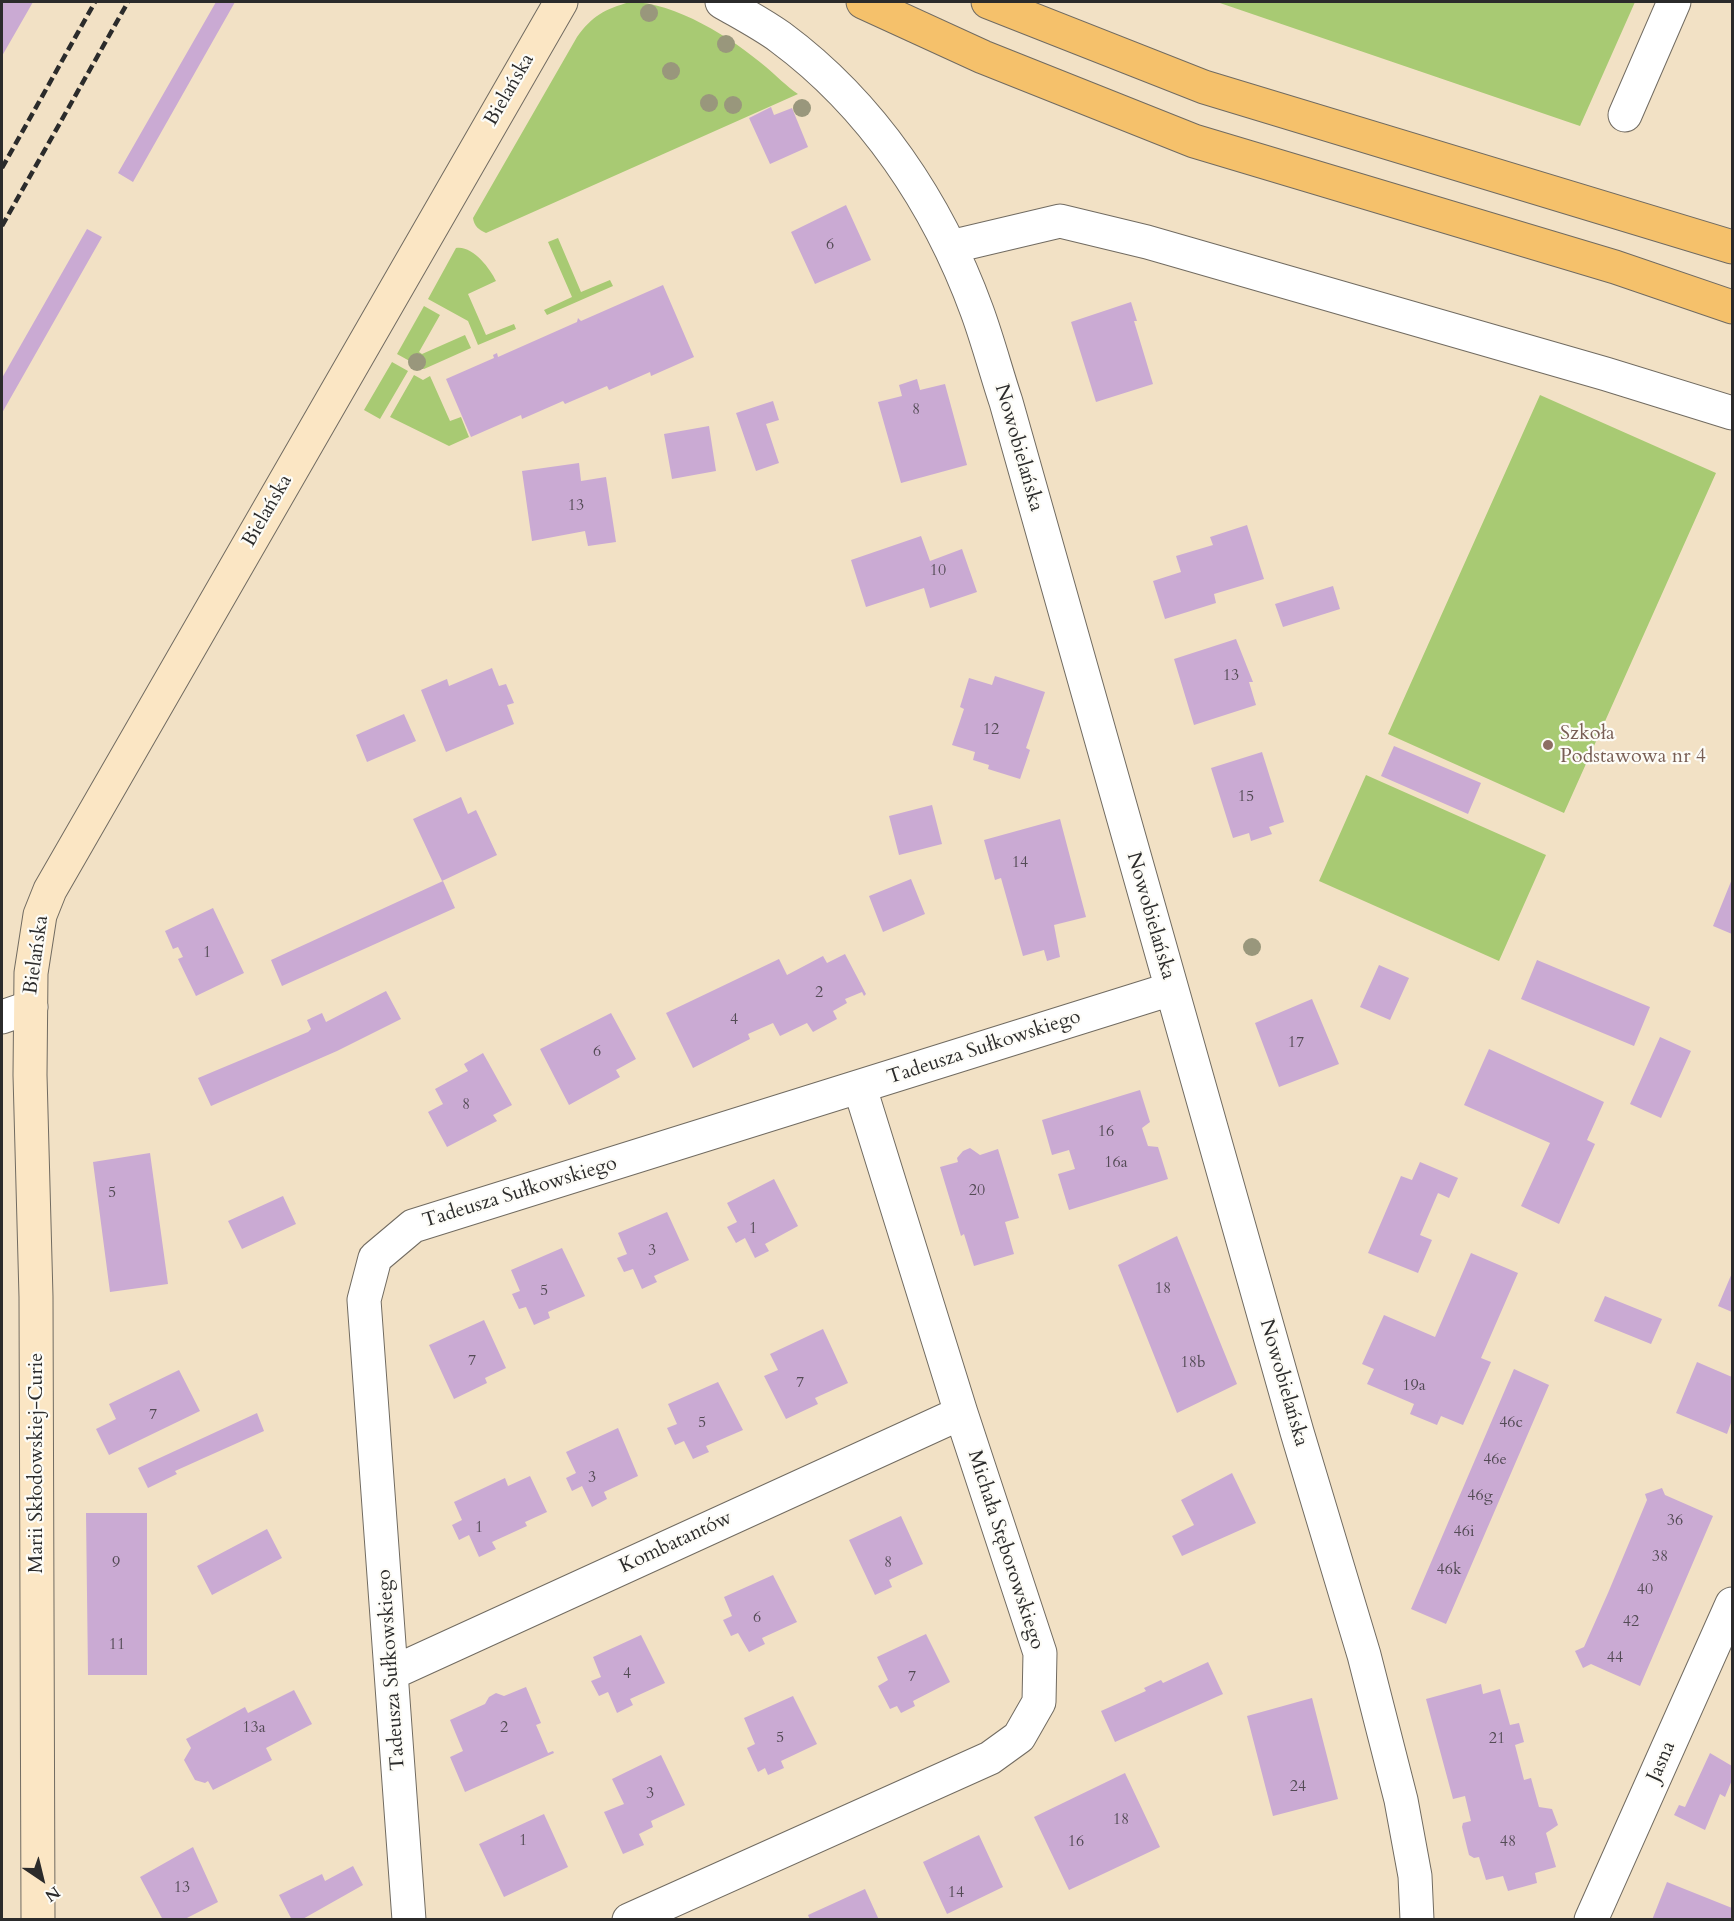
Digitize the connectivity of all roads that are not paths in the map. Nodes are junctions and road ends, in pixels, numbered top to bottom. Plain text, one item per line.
1 (561, 2) edge
2 (722, 2) edge
3 (863, 2) edge
4 (1674, 2) edge
5 (998, 6) edge
6 (1625, 115) dead end
7 (950, 247) junction
8 (1732, 247) edge
9 (1732, 307) edge
10 (1732, 413) edge
11 (1171, 989) junction
12 (16, 1012) edge
13 (860, 1088) junction
14 (961, 1413) junction
15 (1732, 1604) edge
16 (392, 1673) junction
17 (38, 1920) edge
18 (409, 1920) edge
19 (629, 1920) edge
20 (1417, 1920) edge
21 (1592, 1920) edge

1 - 12 street, Bielańska
2 - 7 street, Nowobielańska
3 - 9 main road
4 - 6 street
5 - 8 main road
7 - 10 street
7 - 11 street, Nowobielańska
11 - 13 street, Tadeusza Sułkowskiego
11 - 20 street, Nowobielańska
12 - 17 street, Marii Skłodowskiej-Curie
13 - 14 street, Michała Stęborowskiego
13 - 16 street, Tadeusza Sułkowskiego
14 - 16 street, Kombatantów
14 - 19 street, Michała Stęborowskiego
15 - 21 street, Jasna
16 - 18 street, Tadeusza Sułkowskiego

